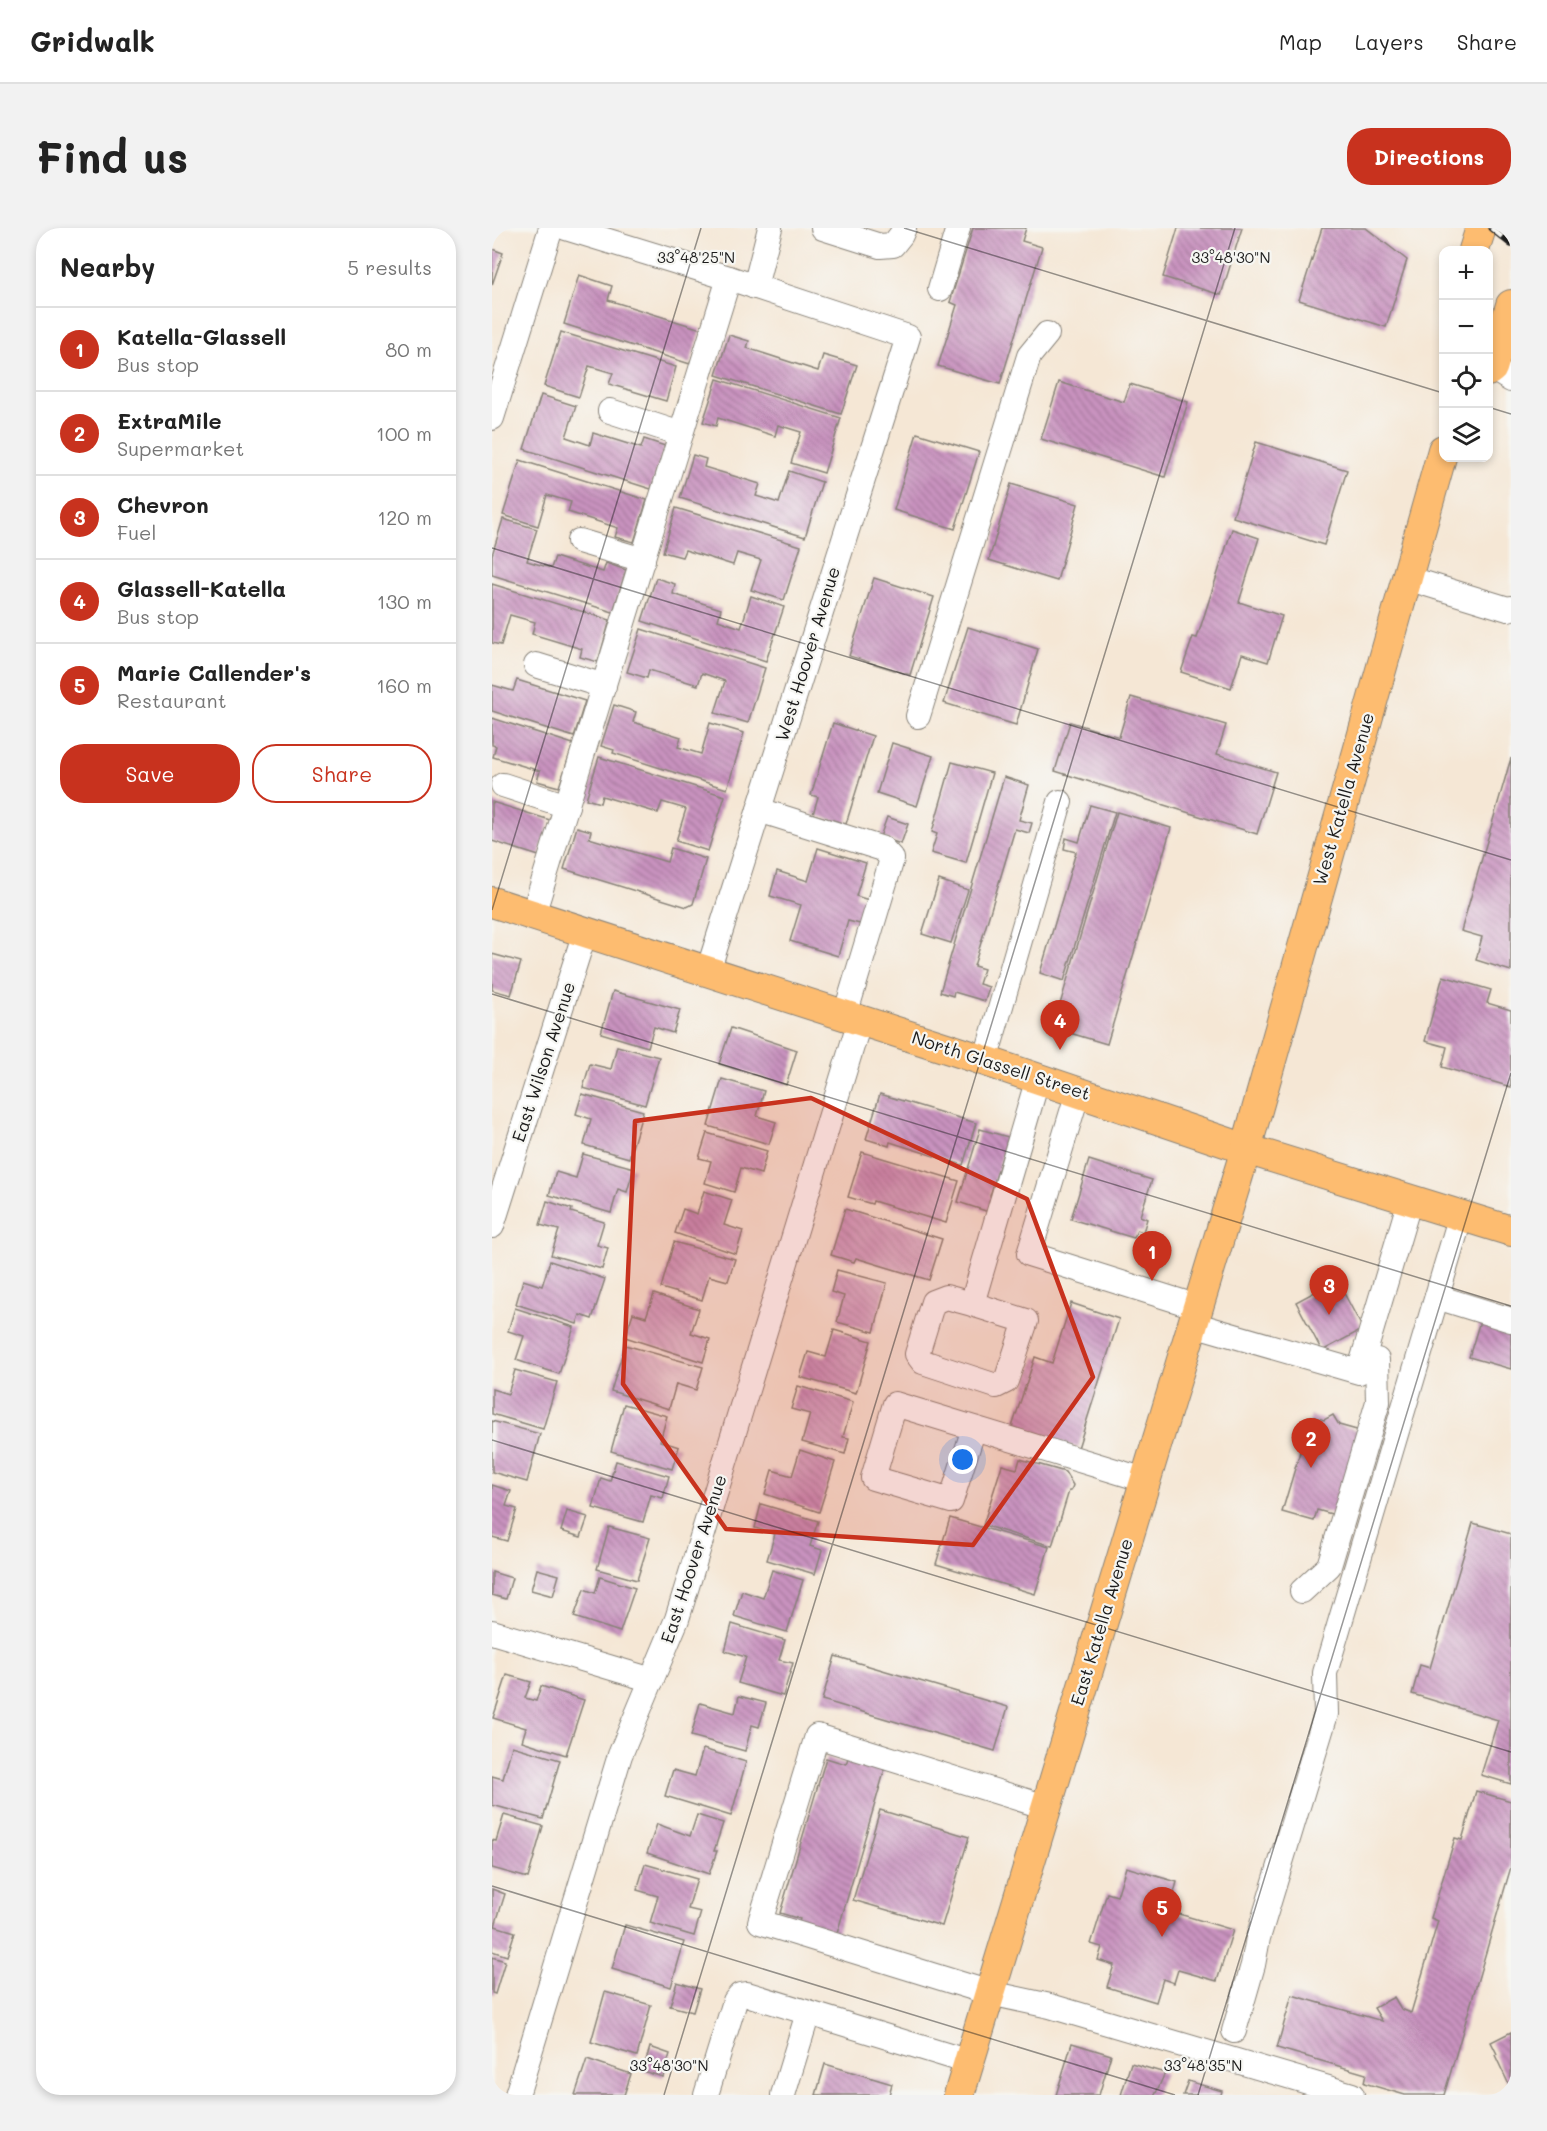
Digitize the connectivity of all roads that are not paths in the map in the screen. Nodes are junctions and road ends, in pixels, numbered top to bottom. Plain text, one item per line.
1 (551, 228) edge
2 (770, 228) edge
3 (823, 228) edge
4 (904, 228) edge
5 (958, 228) edge
6 (1481, 228) edge
7 (574, 229) edge
8 (1475, 246) edge
9 (729, 278) junction
10 (755, 287) junction
11 (940, 289) dead end
12 (1511, 305) edge
13 (1047, 334) dead end
14 (1497, 373) edge
15 (610, 411) dead end
16 (492, 418) edge
17 (681, 434) junction
18 (1440, 462) edge
19 (579, 541) dead end
20 (643, 560) junction
21 (1407, 578) junction
22 (1511, 608) edge
23 (536, 665) dead end
24 (604, 686) junction
25 (918, 716) dead end
26 (503, 784) dead end
27 (1060, 802) dead end
28 (567, 806) junction
29 (759, 810) junction
30 (492, 902) edge
31 (533, 915) junction
32 (585, 932) junction
33 (708, 971) junction
34 (853, 1017) junction
35 (985, 1061) junction
36 (1038, 1078) junction
37 (1078, 1092) junction
38 (1246, 1149) junction
39 (1410, 1200) junction
40 (1461, 1215) junction
41 (492, 1226) edge
42 (1511, 1231) edge
43 (1437, 1297) junction
44 (972, 1304) junction
45 (1195, 1315) junction
46 (1511, 1320) edge
47 (1377, 1360) dead end
48 (974, 1428) junction
49 (1145, 1480) junction
50 (1302, 1591) dead end
51 (492, 1632) edge
52 (652, 1680) junction
53 (1046, 1807) junction
54 (990, 1993) junction
55 (808, 2013) junction
56 (1234, 2031) dead end
57 (969, 2062) junction
58 (517, 2095) edge
59 (706, 2095) edge
60 (783, 2095) edge
61 (959, 2095) edge
62 (1352, 2095) edge

1 - 16 street
2 - 10 street
3 - 4 street
5 - 11 street
6 - 8 main road
7 - 9 street
9 - 10 street
9 - 17 street
10 - 29 street, West Hoover Avenue
12 - 14 main road
13 - 25 street
15 - 17 street
17 - 20 street
18 - 21 main road, West Katella Avenue
19 - 20 street
20 - 24 street
21 - 22 street
21 - 38 main road, West Katella Avenue
23 - 24 street
24 - 28 street
26 - 28 street
27 - 35 street
28 - 31 street
29 - 33 street, West Hoover Avenue
29 - 34 street, East Hoover Avenue
30 - 31 main road, North Glassell Street
31 - 32 main road, North Glassell Street
32 - 33 main road, North Glassell Street
32 - 41 street, East Wilson Avenue
33 - 34 main road, North Glassell Street
34 - 35 main road, North Glassell Street
34 - 52 street, East Hoover Avenue
35 - 36 main road, North Glassell Street
36 - 37 main road, North Glassell Street
36 - 44 street
37 - 38 main road, North Glassell Street
37 - 45 street
38 - 39 main road, North Glassell Street
38 - 45 main road, East Katella Avenue
39 - 40 main road, North Glassell Street
39 - 45 street
40 - 42 main road, North Glassell Street
40 - 43 street
43 - 46 street
43 - 56 street
44 - 44 street
45 - 49 main road, East Katella Avenue
47 - 50 street
48 - 48 street
48 - 49 street
49 - 53 main road, East Katella Avenue
51 - 52 street
52 - 58 street, East Hoover Avenue
53 - 54 main road, East Katella Avenue
53 - 54 street
54 - 57 main road, East Katella Avenue
54 - 62 street
55 - 57 street
55 - 59 street
55 - 60 street
57 - 61 main road, East Katella Avenue

